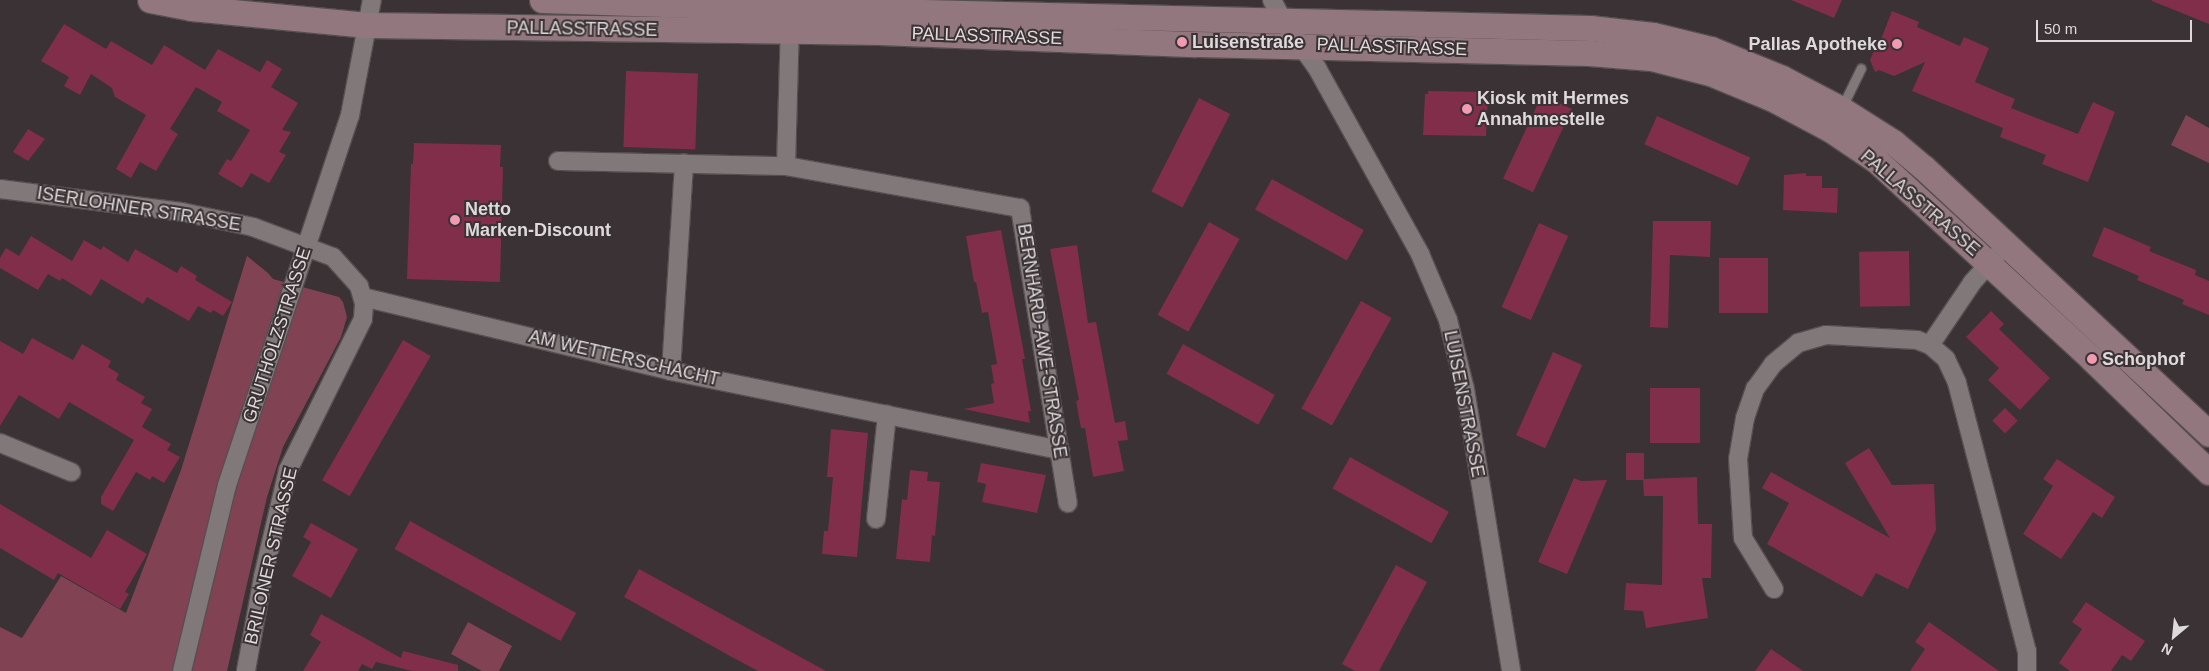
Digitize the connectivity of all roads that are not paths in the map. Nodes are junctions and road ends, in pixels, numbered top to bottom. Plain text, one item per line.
1 (150, 0) edge
2 (372, 0) edge
3 (542, 0) edge
4 (760, 4) edge
5 (1277, 10) edge
6 (790, 20) junction
7 (367, 25) junction
8 (1302, 45) junction
9 (1860, 68) dead end
10 (1836, 119) junction
11 (558, 161) dead end
12 (684, 164) junction
13 (786, 166) junction
14 (0, 188) edge
15 (306, 245) junction
16 (2007, 245) junction
17 (1989, 264) junction
18 (363, 297) junction
19 (1930, 345) junction
20 (671, 371) junction
21 (887, 415) junction
22 (2209, 434) edge
23 (0, 443) edge
24 (1060, 450) junction
25 (70, 472) dead end
26 (2209, 472) edge
27 (1068, 503) dead end
28 (876, 519) dead end
29 (1774, 589) dead end
30 (182, 671) edge
31 (246, 671) edge
32 (1511, 671) edge
33 (2027, 671) edge

1 - 7 main road, PALLASSTRASSE
2 - 7 street, GRUTHOLZSTRASSE
3 - 4 main road, PALLASSTRASSE
4 - 6 main road, PALLASSTRASSE
5 - 6 main road, PALLASSTRASSE
5 - 8 street, LUISENSTRASSE
5 - 10 main road, PALLASSTRASSE
6 - 7 main road, PALLASSTRASSE
6 - 8 main road, PALLASSTRASSE
6 - 13 street
7 - 15 street, GRUTHOLZSTRASSE
8 - 10 main road, PALLASSTRASSE
8 - 32 street, LUISENSTRASSE
9 - 10 lane
10 - 16 main road, PALLASSTRASSE
10 - 17 main road, PALLASSTRASSE
11 - 12 street, BERNHARD-AWE-STRASSE
12 - 13 street, BERNHARD-AWE-STRASSE
12 - 20 street
13 - 24 street, BERNHARD-AWE-STRASSE
14 - 15 street, ISERLOHNER STRASSE
15 - 18 street
15 - 30 street, GRUTHOLZSTRASSE
16 - 17 street
16 - 22 main road, PALLASSTRASSE
17 - 19 street
17 - 26 main road, PALLASSTRASSE
18 - 20 street, AM WETTERSCHACHT
18 - 31 street, BRILONER STRASSE
19 - 29 street
19 - 33 street
20 - 21 street, AM WETTERSCHACHT
21 - 24 street, AM WETTERSCHACHT
21 - 28 street
23 - 25 street
24 - 27 street, BERNHARD-AWE-STRASSE

